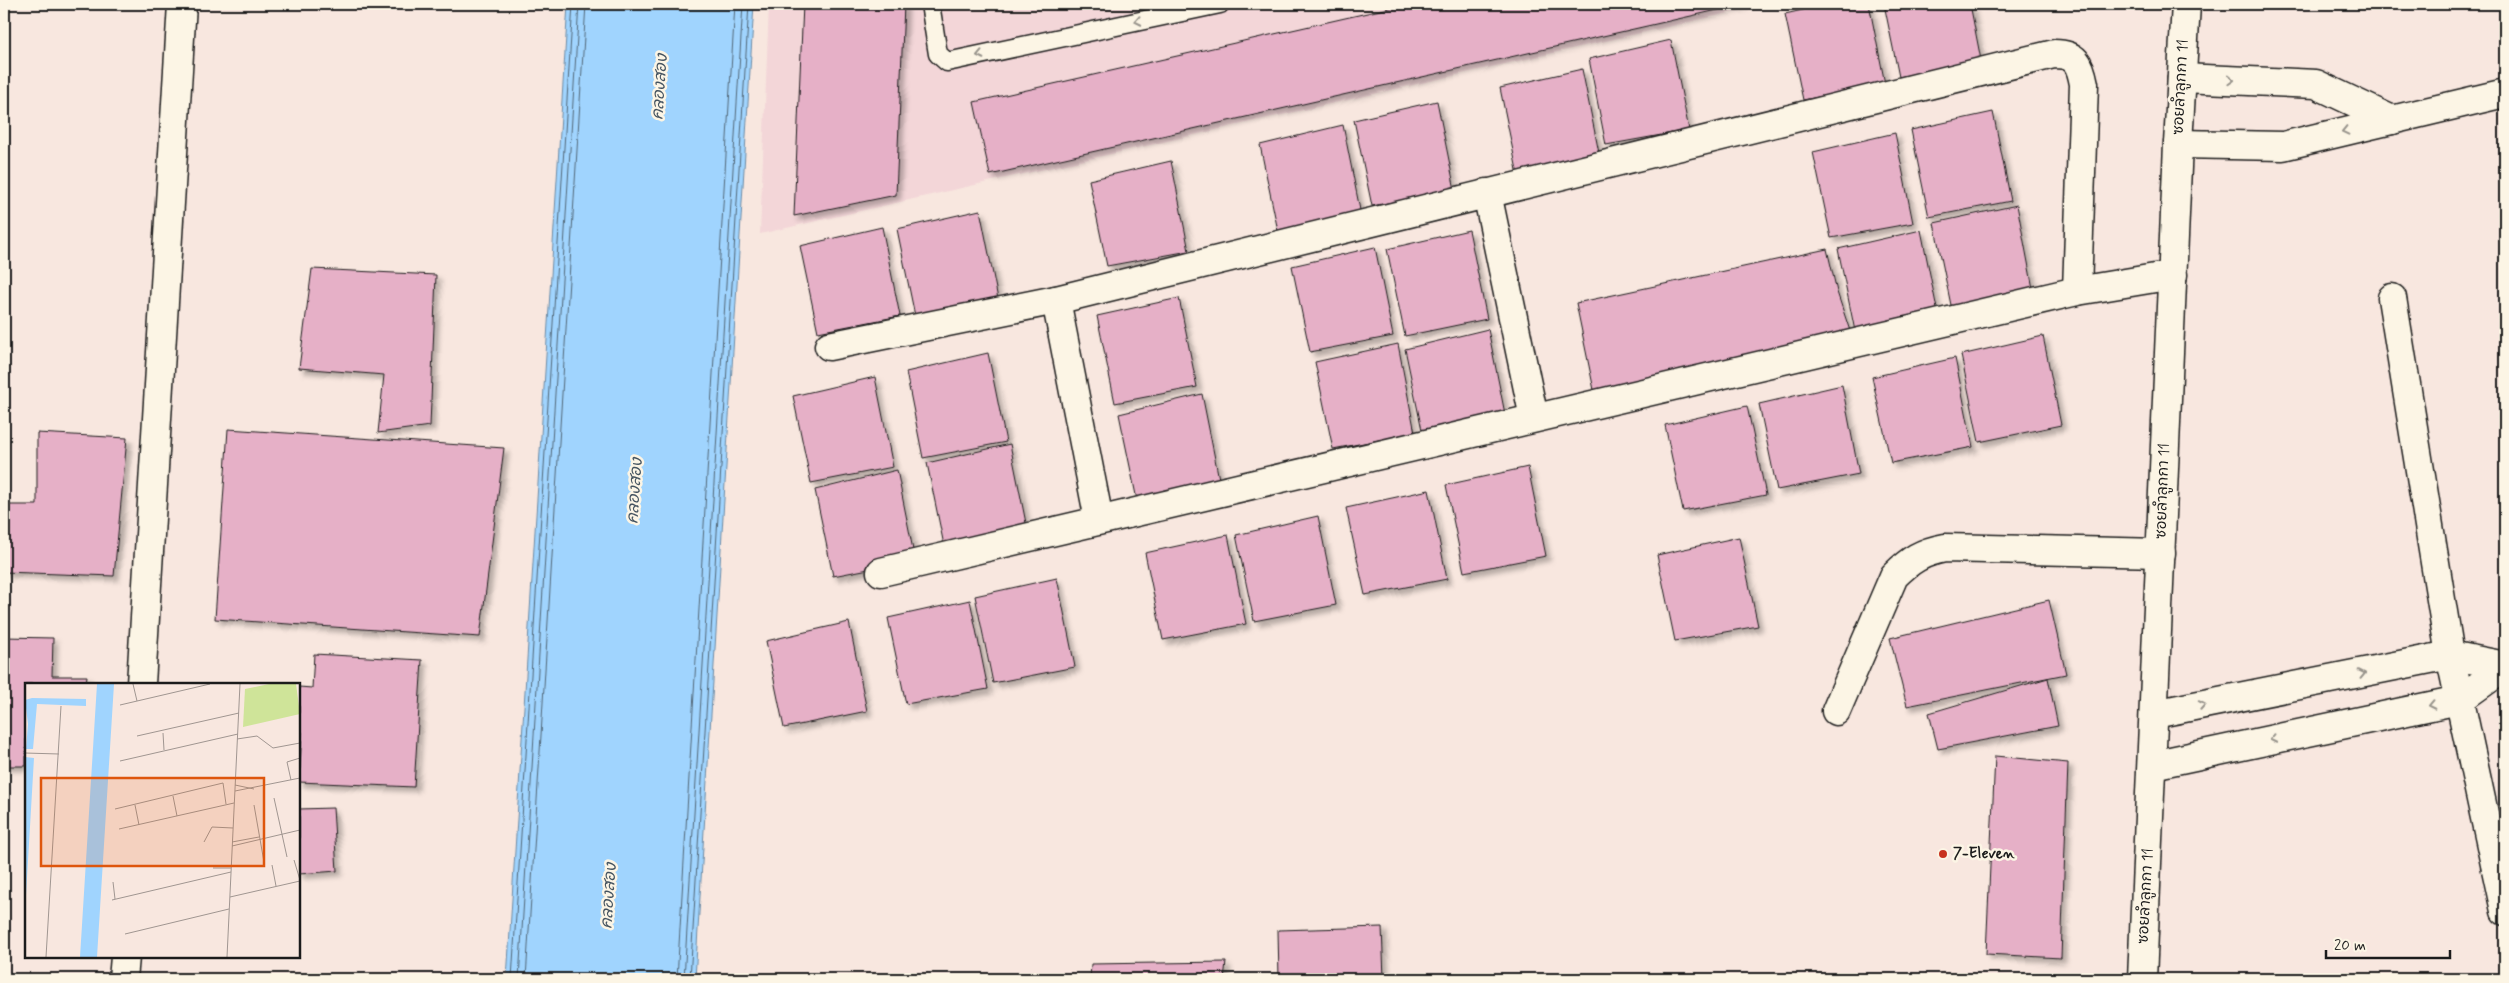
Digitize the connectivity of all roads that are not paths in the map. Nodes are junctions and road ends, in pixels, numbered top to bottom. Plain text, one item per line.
1 (182, 4) edge
2 (930, 4) edge
3 (1220, 4) edge
4 (2186, 4) edge
5 (2182, 78) junction
6 (2505, 93) edge
7 (2392, 120) junction
8 (2178, 144) junction
9 (1487, 193) junction
10 (2172, 275) junction
11 (2077, 291) junction
12 (2392, 298) dead end
13 (1056, 300) junction
14 (828, 346) dead end
15 (1534, 418) junction
16 (1098, 520) junction
17 (2160, 552) junction
18 (881, 572) dead end
19 (2450, 655) junction
20 (2505, 666) edge
21 (141, 683) edge
22 (2459, 700) junction
23 (1836, 711) dead end
24 (2154, 714) junction
25 (2152, 765) junction
26 (2505, 911) edge
27 (125, 958) edge
28 (123, 979) edge
29 (2142, 979) edge

1 - 21 street
3 -> 2 lane
4 - 5 street, ซอยลำลูกกา 11
5 -> 7 street
5 - 8 street, ซอยลำลูกกา 11
6 - 7 street
7 -> 8 street
8 - 10 street, ซอยลำลูกกา 11
9 - 11 street
9 - 13 street
9 - 15 street
10 - 11 street
10 - 17 street, ซอยลำลูกกา 11
11 - 15 street
12 - 19 street
13 - 14 street
13 - 16 street
15 - 16 street
16 - 18 street
17 - 23 street
17 - 24 street, ซอยลำลูกกา 11
19 - 20 street
19 - 22 street
24 -> 19 street
20 - 22 street
22 -> 25 street
22 - 26 street
24 - 25 street, ซอยลำลูกกา 11
25 - 29 street, ซอยลำลูกกา 11
27 - 28 street

